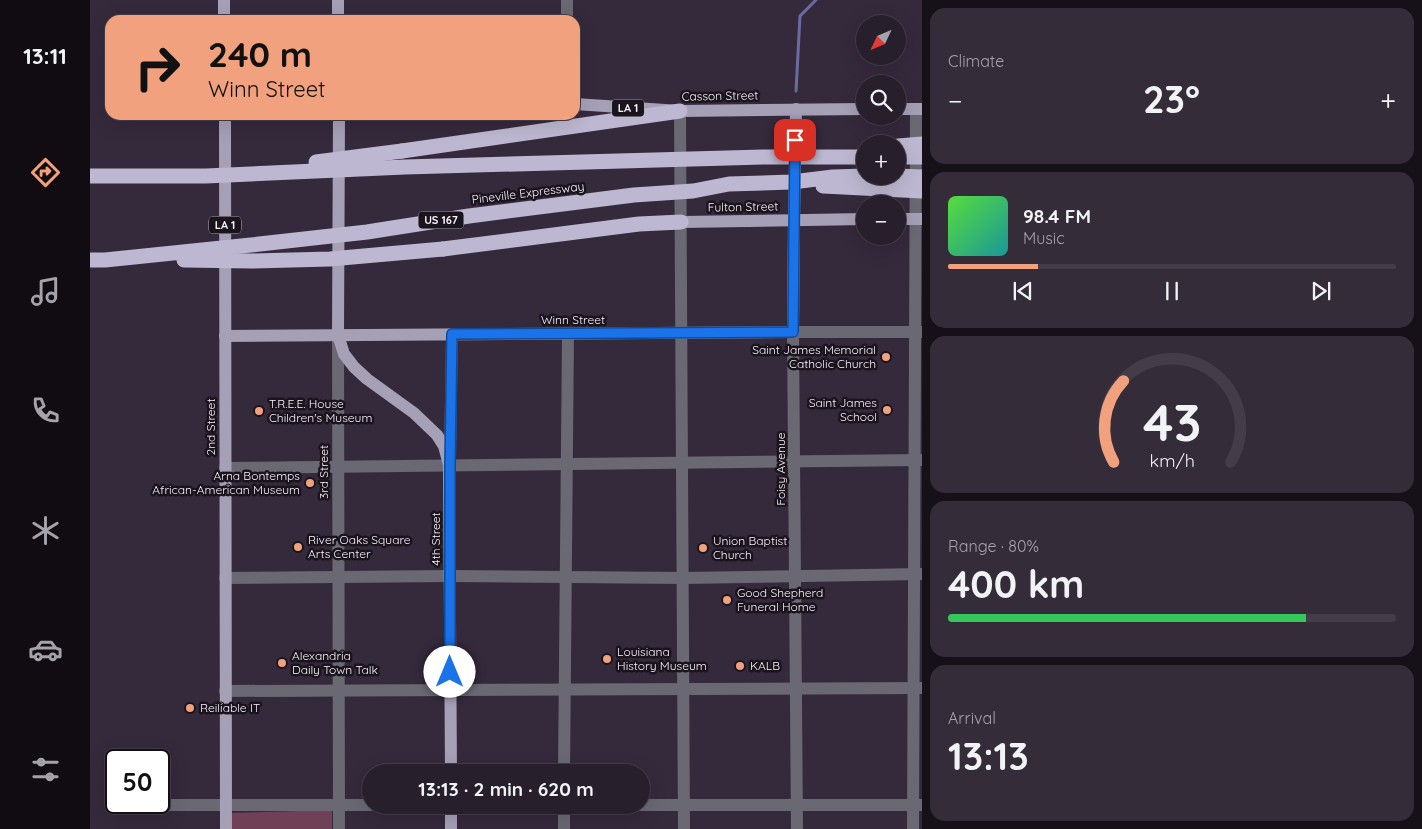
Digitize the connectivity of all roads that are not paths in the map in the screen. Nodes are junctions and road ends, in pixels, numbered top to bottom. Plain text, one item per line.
1 (224, 0) edge
2 (338, 0) edge
3 (567, 0) edge
4 (224, 15) edge
5 (338, 15) edge
6 (567, 15) edge
7 (580, 104) edge
8 (796, 109) junction
9 (856, 109) edge
10 (906, 109) edge
11 (919, 109) edge
12 (680, 111) junction
13 (225, 120) edge
14 (338, 120) edge
15 (922, 144) edge
16 (906, 145) edge
17 (856, 150) edge
18 (764, 157) junction
19 (856, 157) edge
20 (906, 157) edge
21 (922, 157) edge
22 (90, 176) edge
23 (206, 176) junction
24 (856, 176) edge
25 (906, 176) edge
26 (922, 177) edge
27 (792, 182) junction
28 (922, 191) edge
29 (856, 219) edge
30 (906, 219) edge
31 (919, 219) edge
32 (794, 220) junction
33 (681, 222) junction
34 (97, 260) edge
35 (793, 332) junction
36 (918, 332) edge
37 (682, 333) junction
38 (452, 334) junction
39 (568, 334) junction
40 (338, 335) junction
41 (225, 336) junction
42 (918, 460) edge
43 (794, 462) junction
44 (682, 463) junction
45 (567, 464) junction
46 (450, 465) junction
47 (338, 466) junction
48 (225, 468) junction
49 (918, 574) edge
50 (450, 576) junction
51 (338, 577) junction
52 (566, 577) junction
53 (795, 577) junction
54 (225, 578) junction
55 (683, 578) junction
56 (918, 688) edge
57 (684, 689) junction
58 (796, 689) junction
59 (450, 690) junction
60 (565, 690) junction
61 (225, 691) junction
62 (339, 691) junction
63 (451, 764) edge
64 (564, 764) edge
65 (170, 805) edge
66 (226, 805) junction
67 (339, 805) junction
68 (362, 805) edge
69 (650, 805) edge
70 (684, 805) junction
71 (797, 805) junction
72 (917, 805) edge
73 (451, 814) edge
74 (564, 814) edge
75 (226, 829) edge
76 (339, 829) edge
77 (451, 829) edge
78 (564, 829) edge
79 (684, 829) edge
80 (797, 829) edge
81 (913, 829) edge

1 - 4 main road
2 - 5 main road
3 - 6 street
7 - 12 main road, Casson Street / LA 1
8 - 9 main road, Casson Street
8 - 12 main road, Casson Street
8 - 32 main road, Foisy Avenue
10 - 11 main road
11 - 31 street
12 - 23 highway, bridge
12 - 33 street
13 - 41 main road, 2nd Street / LA 1
14 - 40 main road, 3rd Street
15 - 16 highway, bridge
17 - 18 highway, bridge
18 - 19 highway, bridge
18 - 23 highway, Pineville Expressway, bridge
20 - 21 highway, bridge
22 - 23 highway, Pineville Expressway, bridge
24 - 27 highway, US 167, bridge
25 - 26 highway, bridge
27 - 28 highway, bridge
27 - 34 highway, Pineville Expressway / US 167, bridge
29 - 32 main road, Fulton Street
30 - 31 main road
31 - 36 street
32 - 33 main road, Fulton Street
32 - 35 main road, Foisy Avenue
33 - 34 highway, bridge
33 - 37 street
35 - 36 street, Winn Street
35 - 37 main road, Winn Street
35 - 43 street, Foisy Avenue
36 - 42 street
37 - 39 main road, Winn Street
37 - 44 street
38 - 39 main road, Winn Street
38 - 40 main road, Winn Street
38 - 46 street, 4th Street
39 - 45 street
40 - 41 main road, Winn Street
40 - 46 main road
40 - 47 street, 3rd Street
41 - 48 main road, 2nd Street
42 - 43 street
42 - 49 street
43 - 44 street
43 - 53 street, Foisy Avenue
44 - 45 street
44 - 55 street
45 - 46 street
45 - 52 street
46 - 47 street
46 - 50 main road, 4th Street
47 - 48 street
47 - 51 street, 3rd Street
48 - 54 main road, 2nd Street
49 - 53 street
49 - 56 street
50 - 51 street
50 - 52 street
50 - 59 main road, 4th Street
51 - 54 street
51 - 62 street, 3rd Street
52 - 55 street
52 - 60 street
53 - 55 street
53 - 58 street, Foisy Avenue
54 - 61 main road, 2nd Street
55 - 57 street
56 - 58 street
56 - 72 street
57 - 58 street
57 - 60 street
57 - 70 street
58 - 71 street, Foisy Avenue
59 - 60 street
59 - 62 street
59 - 63 main road, 4th Street
60 - 64 street
61 - 62 street
61 - 66 main road, 2nd Street
62 - 67 street, 3rd Street
65 - 66 street
66 - 67 street
66 - 75 main road, 2nd Street
67 - 68 street
67 - 76 street, 3rd Street
69 - 70 street
70 - 71 street
70 - 79 street
71 - 72 street
71 - 80 street, Foisy Avenue
72 - 81 street
73 - 77 main road
74 - 78 street

